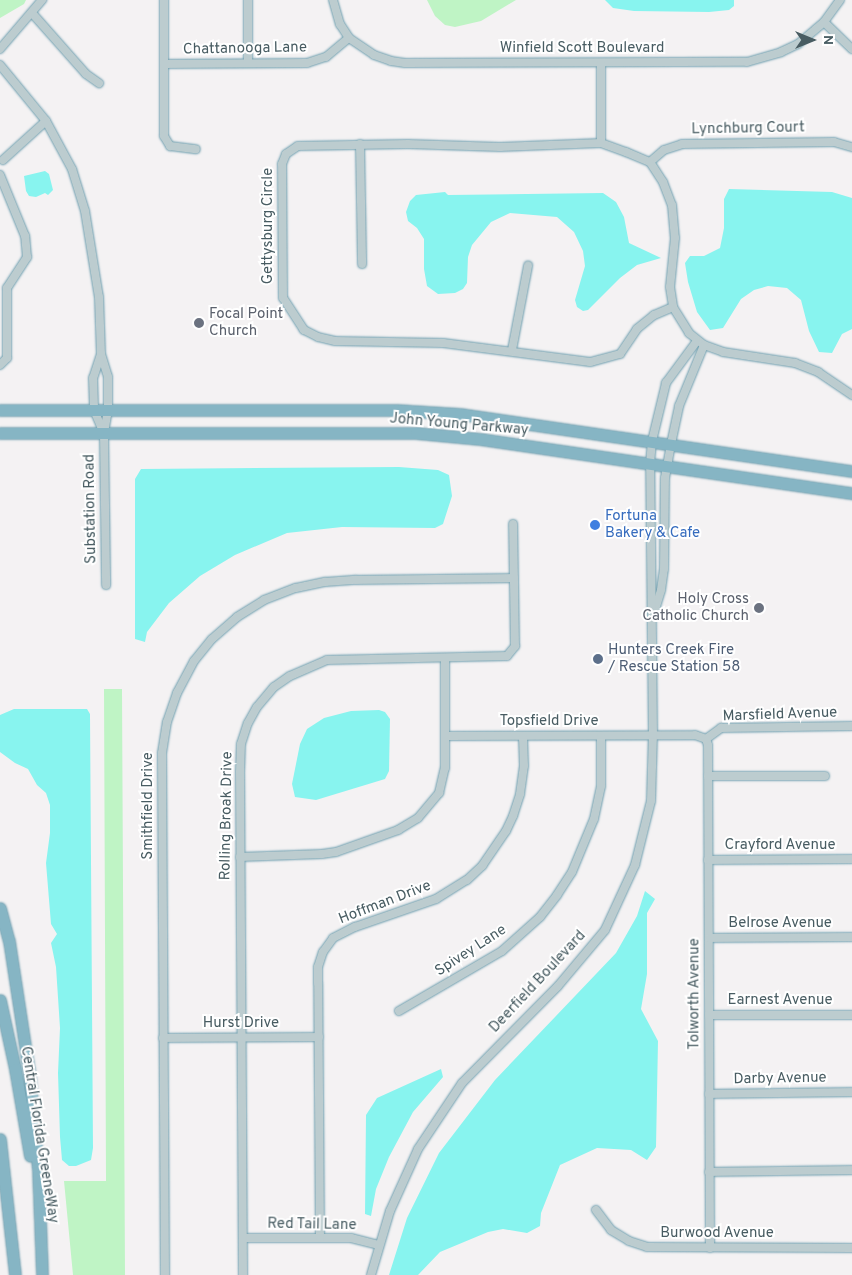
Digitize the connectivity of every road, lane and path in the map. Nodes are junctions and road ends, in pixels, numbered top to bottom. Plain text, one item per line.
1 (42, 0) edge
2 (164, 0) edge
3 (248, 0) edge
4 (333, 0) edge
5 (840, 0) edge
6 (32, 13) junction
7 (824, 22) junction
8 (349, 38) junction
9 (0, 49) edge
10 (852, 49) edge
11 (248, 63) junction
12 (601, 63) junction
13 (164, 64) junction
14 (0, 65) edge
15 (99, 83) dead end
16 (46, 121) junction
17 (601, 143) junction
18 (360, 144) junction
19 (852, 147) edge
20 (196, 149) dead end
21 (1, 158) edge
22 (650, 162) junction
23 (0, 175) edge
24 (362, 264) dead end
25 (528, 266) dead end
26 (672, 307) junction
27 (701, 343) junction
28 (512, 350) junction
29 (101, 354) junction
30 (0, 365) edge
31 (674, 370) junction
32 (689, 376) junction
33 (852, 395) edge
34 (0, 403) edge
35 (0, 410) edge
36 (58, 410) junction
37 (94, 410) junction
38 (108, 410) junction
39 (104, 433) junction
40 (0, 434) edge
41 (652, 441) junction
42 (671, 444) junction
43 (650, 464) junction
44 (667, 466) junction
45 (852, 471) edge
46 (852, 494) edge
47 (513, 524) dead end
48 (514, 578) junction
49 (106, 585) dead end
50 (652, 622) junction
51 (445, 658) junction
52 (852, 726) edge
53 (653, 735) junction
54 (446, 736) junction
55 (523, 736) junction
56 (601, 736) junction
57 (706, 739) junction
58 (708, 776) junction
59 (825, 776) dead end
60 (240, 857) junction
61 (852, 859) edge
62 (708, 860) junction
63 (0, 908) edge
64 (852, 937) edge
65 (709, 938) junction
66 (0, 1000) edge
67 (400, 1012) dead end
68 (709, 1015) junction
69 (852, 1015) edge
70 (319, 1037) junction
71 (163, 1038) junction
72 (241, 1038) junction
73 (852, 1092) edge
74 (709, 1094) junction
75 (0, 1139) edge
76 (852, 1170) edge
77 (710, 1172) junction
78 (596, 1210) dead end
79 (243, 1238) junction
80 (320, 1238) junction
81 (379, 1245) junction
82 (710, 1248) junction
83 (852, 1248) edge
84 (15, 1275) edge
85 (42, 1275) edge
86 (165, 1275) edge
87 (243, 1275) edge
88 (371, 1275) edge

1 - 6 street
2 - 13 street
3 - 11 street
4 - 8 street, Winfield Scott Boulevard
5 - 7 street, Winfield Scott Boulevard
6 - 9 street
6 - 15 street
7 - 10 street
7 - 12 street, Winfield Scott Boulevard
8 - 11 street, Chattanooga Lane
8 - 12 street, Winfield Scott Boulevard
11 - 13 street, Chattanooga Lane
12 - 17 street
13 - 20 street
14 - 16 street
16 - 21 street
16 - 29 street
17 - 18 street, Gettysburg Circle
17 - 22 street, Gettysburg Circle
18 - 24 street
18 - 28 street, Gettysburg Circle
19 - 22 street, Lynchburg Court
21 - 23 street
22 - 26 street
23 - 30 street
25 - 28 street
26 - 27 street
26 - 28 street, Gettysburg Circle
27 - 31 street, Deerfield Boulevard
27 - 32 street, Deerfield Boulevard
27 - 33 street
29 - 37 street
29 - 38 street
31 - 32 street
31 - 41 street, Deerfield Boulevard
32 - 42 street, Deerfield Boulevard
34 - 36 highway
35 - 36 highway, John Young Parkway
36 - 37 highway, John Young Parkway
37 - 38 highway, John Young Parkway
37 - 39 street
38 - 39 street
38 - 41 highway, John Young Parkway
39 - 40 highway, John Young Parkway
39 - 43 highway, John Young Parkway
39 - 49 street, Substation Road
41 - 42 highway, John Young Parkway
41 - 43 street, Deerfield Boulevard
42 - 44 street, Deerfield Boulevard
42 - 45 highway, John Young Parkway
43 - 44 highway, John Young Parkway
43 - 50 street, Deerfield Boulevard
44 - 46 highway, John Young Parkway
44 - 50 street, Deerfield Boulevard
47 - 48 street, Rolling Broak Drive
48 - 51 street, Rolling Broak Drive
48 - 71 street, Smithfield Drive
50 - 53 street, Deerfield Boulevard
51 - 54 street
51 - 60 street, Rolling Broak Drive
52 - 57 street, Marsfield Avenue
53 - 56 street, Topsfield Drive
53 - 57 street, Marsfield Avenue
53 - 81 street, Deerfield Boulevard
54 - 55 street, Topsfield Drive
54 - 60 street
55 - 56 street, Topsfield Drive
55 - 70 street, Hoffman Drive
56 - 67 street, Spivey Lane
57 - 58 street, Tolworth Avenue
58 - 59 street
58 - 62 street, Tolworth Avenue
60 - 72 street, Rolling Broak Drive
61 - 62 street, Crayford Avenue
62 - 65 street, Tolworth Avenue
63 - 85 highway
64 - 65 street, Belrose Avenue
65 - 68 street, Tolworth Avenue
66 - 85 highway, Central Florida GreeneWay
68 - 69 street, Earnest Avenue
68 - 74 street, Tolworth Avenue
70 - 72 street, Hurst Drive
70 - 80 street, Hoffman Drive
71 - 72 street, Hurst Drive
71 - 86 street, Smithfield Drive
72 - 79 street, Rolling Broak Drive
73 - 74 street, Darby Avenue
74 - 77 street, Tolworth Avenue
75 - 84 highway
76 - 77 street
77 - 82 street, Tolworth Avenue
78 - 82 street, Burwood Avenue
79 - 80 street, Red Tail Lane
79 - 87 street, Rolling Broak Drive
80 - 81 street, Red Tail Lane
81 - 88 street, Deerfield Boulevard
82 - 83 street, Burwood Avenue

